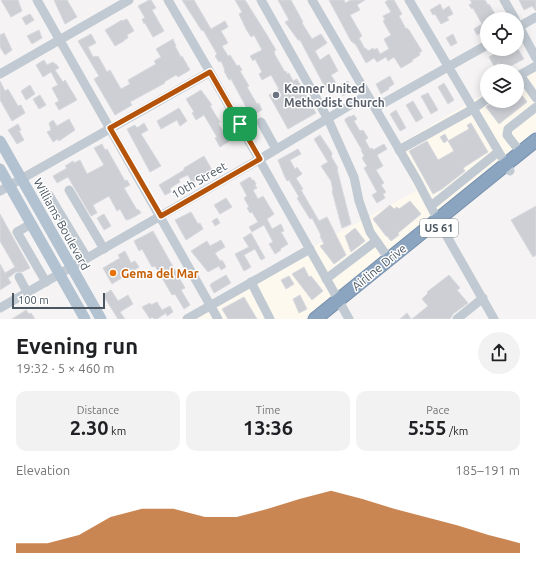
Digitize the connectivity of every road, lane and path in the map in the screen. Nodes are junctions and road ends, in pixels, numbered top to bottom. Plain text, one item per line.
1 (38, 0) edge
2 (129, 0) edge
3 (168, 0) edge
4 (261, 0) edge
5 (312, 0) edge
6 (409, 0) edge
7 (504, 0) edge
8 (510, 12) edge
9 (536, 17) edge
10 (524, 21) edge
11 (524, 37) edge
12 (60, 39) junction
13 (480, 49) edge
14 (536, 58) edge
15 (536, 66) edge
16 (448, 67) junction
17 (210, 72) junction
18 (524, 73) edge
19 (0, 74) edge
20 (524, 83) edge
21 (367, 95) junction
22 (536, 98) edge
23 (480, 104) edge
24 (536, 107) edge
25 (375, 108) junction
26 (473, 109) junction
27 (328, 119) junction
28 (261, 122) dead end
29 (110, 128) junction
30 (0, 141) edge
31 (536, 144) edge
32 (276, 149) junction
33 (399, 150) junction
34 (498, 152) junction
35 (521, 153) junction
36 (260, 159) junction
37 (508, 168) junction
38 (0, 169) edge
39 (22, 179) junction
40 (5, 188) edge
41 (69, 190) dead end
42 (49, 195) dead end
43 (431, 206) junction
44 (161, 216) junction
45 (440, 223) junction
46 (31, 224) junction
47 (376, 241) junction
48 (104, 249) junction
49 (310, 249) junction
50 (87, 258) junction
51 (389, 259) junction
52 (71, 267) junction
53 (59, 274) junction
54 (19, 277) dead end
55 (326, 279) junction
56 (46, 282) junction
57 (251, 282) junction
58 (27, 292) junction
59 (483, 298) junction
60 (340, 304) junction
61 (210, 306) junction
62 (0, 308) edge
63 (192, 318) edge
64 (85, 319) edge
65 (101, 319) edge
66 (218, 319) edge
67 (270, 319) edge
68 (315, 319) edge
69 (328, 319) edge
70 (349, 319) edge
71 (457, 319) edge
72 (494, 319) edge

1 - 12 street
2 - 12 street
3 - 17 street
4 - 27 street
5 - 21 street
6 - 16 street
7 - 8 street
9 - 10 street
11 - 14 street
12 - 19 street
12 - 29 street
13 - 16 street
15 - 18 street
16 - 25 street
16 - 26 street
17 - 29 street
17 - 36 street
20 - 22 street
21 - 25 street
21 - 27 street, 10th Street
23 - 26 street
24 - 35 street
25 - 33 street
26 - 33 street
26 - 34 street
27 - 32 street, 10th Street
27 - 47 street
28 - 32 street
29 - 39 street
29 - 44 street
30 - 39 main road, Williams Boulevard
31 - 35 highway, Airline Drive / US 61
31 - 37 highway, Airline Drive / US 61
32 - 36 street, 10th Street
33 - 43 street
34 - 37 street
34 - 43 street
35 - 37 highway, Airline Drive / US 61
36 - 44 street, 10th Street
36 - 49 street
37 - 45 highway, Airline Drive / US 61
38 - 40 main road
39 - 40 street
39 - 52 main road, Williams Boulevard
40 - 46 main road
41 - 48 street
42 - 50 street
43 - 45 street
44 - 48 street, 10th Street
44 - 61 street
45 - 51 highway, Airline Drive / US 61
45 - 59 street
45 - 60 highway, Airline Drive / US 61
46 - 53 main road
46 - 56 street
47 - 51 street
47 - 55 street
48 - 50 street, 10th Street
49 - 55 street
49 - 57 street
50 - 52 street, 10th Street
51 - 60 highway, Airline Drive / US 61
52 - 53 street, 10th Street
52 - 65 main road, Williams Boulevard
53 - 56 street, 10th Street
53 - 64 main road
54 - 58 street
55 - 60 street
56 - 58 street, 10th Street
57 - 61 street
57 - 67 street
58 - 62 street, 10th Street
59 - 71 street
59 - 72 street
60 - 68 highway, Airline Drive / US 61
60 - 69 highway, Airline Drive / US 61
60 - 70 street
61 - 63 street
61 - 66 street

